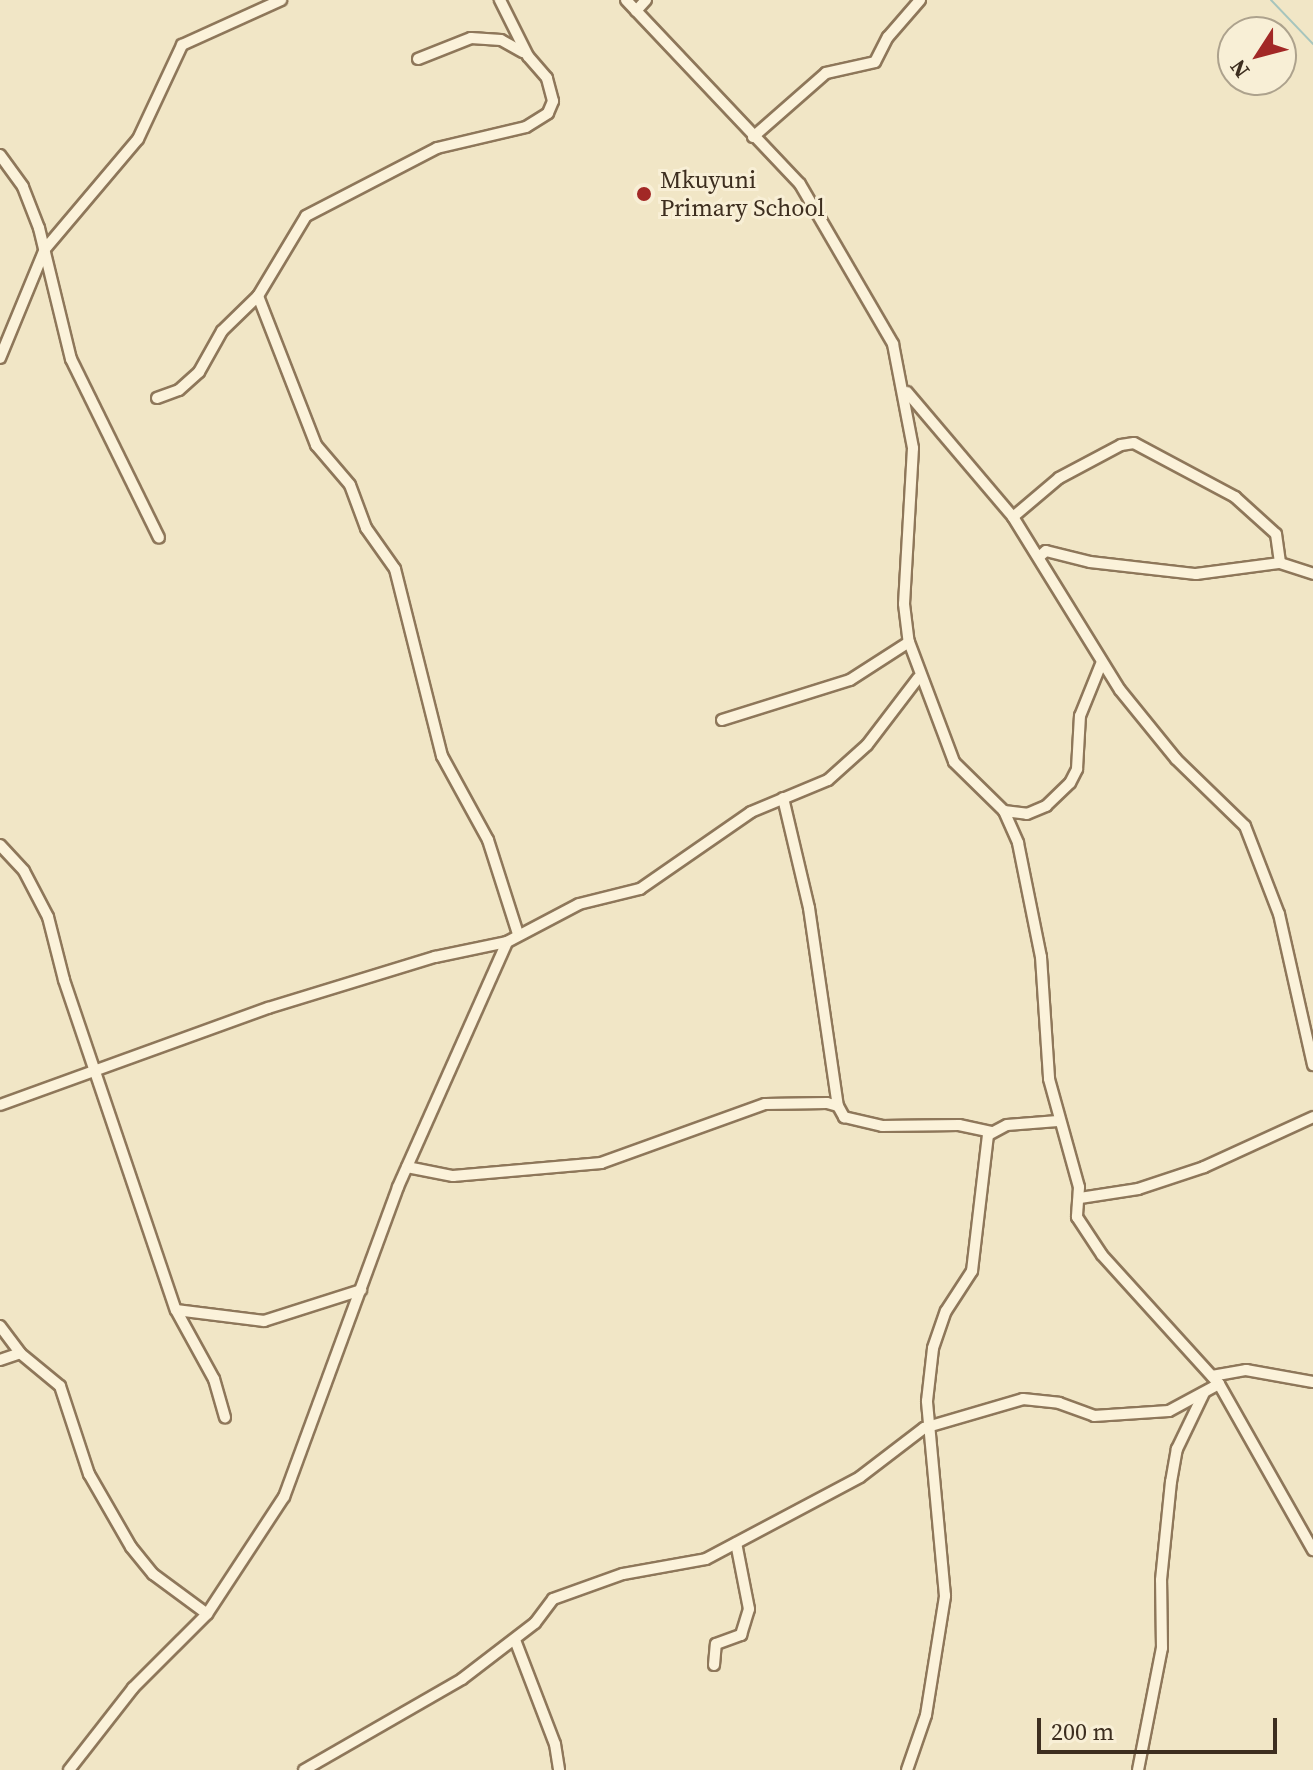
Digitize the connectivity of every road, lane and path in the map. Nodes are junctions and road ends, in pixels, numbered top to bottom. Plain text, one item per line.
1 (281, 0) edge
2 (500, 0) edge
3 (626, 0) edge
4 (646, 0) edge
5 (920, 0) edge
6 (636, 11) junction
7 (528, 56) junction
8 (418, 59) dead end
9 (753, 137) junction
10 (0, 155) edge
11 (45, 249) junction
12 (258, 296) junction
13 (0, 358) edge
14 (906, 391) junction
15 (157, 398) dead end
16 (1013, 517) junction
17 (159, 538) dead end
18 (1039, 557) junction
19 (1280, 563) junction
20 (1313, 574) edge
21 (909, 642) junction
22 (1101, 664) junction
23 (918, 678) junction
24 (722, 720) dead end
25 (783, 798) junction
26 (1004, 811) junction
27 (0, 845) edge
28 (518, 934) junction
29 (507, 942) junction
30 (1313, 1065) edge
31 (98, 1072) junction
32 (0, 1105) edge
33 (838, 1106) junction
34 (1313, 1117) edge
35 (1058, 1121) junction
36 (992, 1132) junction
37 (407, 1167) junction
38 (1080, 1198) junction
39 (361, 1290) junction
40 (176, 1310) junction
41 (0, 1326) edge
42 (20, 1353) junction
43 (0, 1360) edge
44 (1216, 1380) junction
45 (1313, 1382) edge
46 (1204, 1393) junction
47 (225, 1417) dead end
48 (929, 1427) junction
49 (736, 1543) junction
50 (1313, 1550) edge
51 (207, 1614) junction
52 (515, 1640) junction
53 (714, 1665) dead end
54 (69, 1770) edge
55 (304, 1770) edge
56 (559, 1770) edge
57 (907, 1770) edge
58 (1138, 1770) edge

1 - 11 street
2 - 7 street
3 - 6 street
4 - 6 street
5 - 9 street
6 - 9 street
7 - 8 street
7 - 12 street
9 - 14 street
10 - 11 street
11 - 13 street
11 - 17 street
12 - 15 street
12 - 28 street
14 - 16 street
14 - 21 street
16 - 18 street
16 - 19 street
18 - 19 street
18 - 22 street
19 - 20 street
21 - 23 street
21 - 24 street
22 - 26 street
22 - 30 street
23 - 25 street
23 - 26 street
25 - 28 street
25 - 33 street
26 - 35 street
27 - 31 street
28 - 29 street
29 - 31 street
29 - 37 street
31 - 32 street
31 - 40 street
33 - 36 street
33 - 37 street
34 - 38 street
35 - 36 street
35 - 38 street
36 - 48 street
37 - 39 street
38 - 44 street
39 - 40 street
39 - 51 street
40 - 47 street
41 - 42 street
42 - 43 street
42 - 51 street
44 - 45 street
44 - 46 street
44 - 50 street
46 - 48 street
46 - 58 street
48 - 49 street
48 - 57 street
49 - 52 street
49 - 53 street
51 - 54 street
52 - 55 street
52 - 56 street

